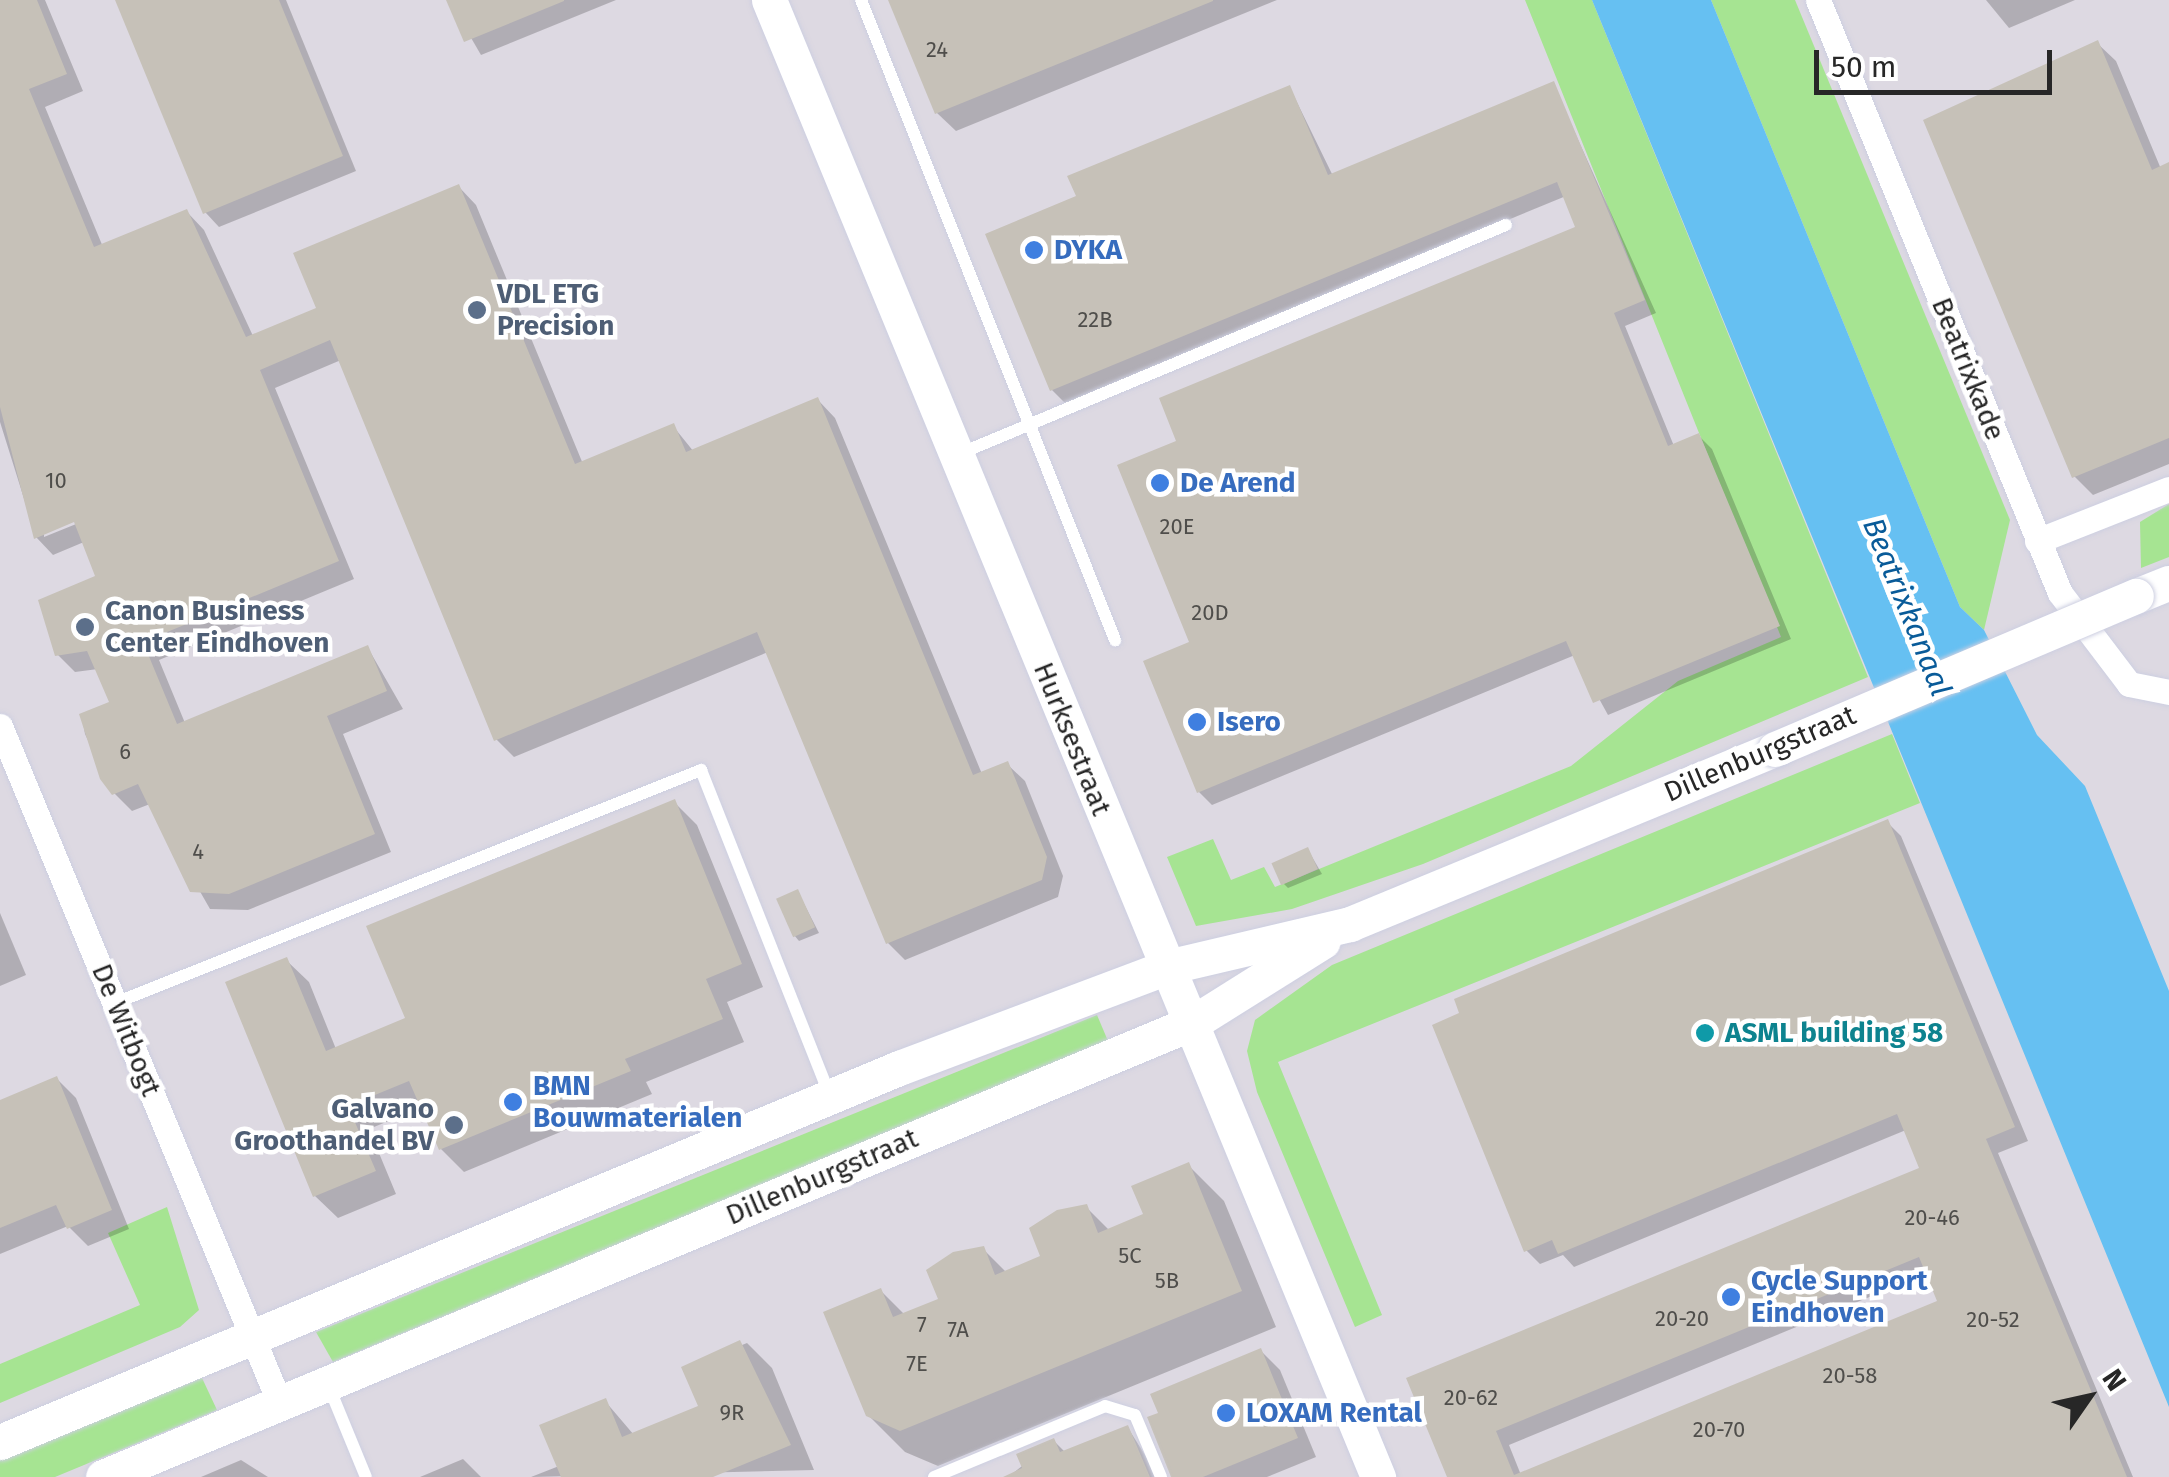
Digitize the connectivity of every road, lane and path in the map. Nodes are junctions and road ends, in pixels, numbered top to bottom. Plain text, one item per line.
1 (769, 0) edge
2 (861, 0) edge
3 (1818, 0) edge
4 (1506, 225) dead end
5 (1029, 423) junction
6 (956, 456) junction
7 (2169, 489) edge
8 (2038, 541) junction
9 (2169, 583) edge
10 (1115, 640) dead end
11 (2169, 692) edge
12 (0, 726) edge
13 (7, 761) edge
14 (1350, 924) junction
15 (1167, 967) junction
16 (115, 1002) junction
17 (1194, 1022) junction
18 (830, 1096) junction
19 (251, 1334) junction
20 (328, 1384) junction
21 (280, 1404) junction
22 (0, 1442) edge
23 (103, 1477) edge
24 (366, 1477) edge
25 (934, 1477) edge
26 (1160, 1477) edge
27 (1378, 1477) edge

1 - 6 street, Hurksestraat
2 - 5 lane
3 - 8 street, Beatrixkade
4 - 5 lane
5 - 6 lane
5 - 10 lane
6 - 15 street, Hurksestraat
7 - 8 street
8 - 11 street, Beatrixkade
9 - 14 street, Dillenburgstraat, bridge
12 - 13 street, De Witbogt
13 - 16 street, De Witbogt
14 - 15 street, Dillenburgstraat
14 - 17 street, Dillenburgstraat
15 - 17 street, Hurksestraat
15 - 18 street, Dillenburgstraat
16 - 18 lane
16 - 19 street, De Witbogt
17 - 20 street, Dillenburgstraat
17 - 27 street, Hurksestraat
18 - 19 street, Dillenburgstraat
19 - 21 street
19 - 22 street, Dillenburgstraat
20 - 21 street, Dillenburgstraat
20 - 24 lane
21 - 23 street, Dillenburgstraat
25 - 26 lane

